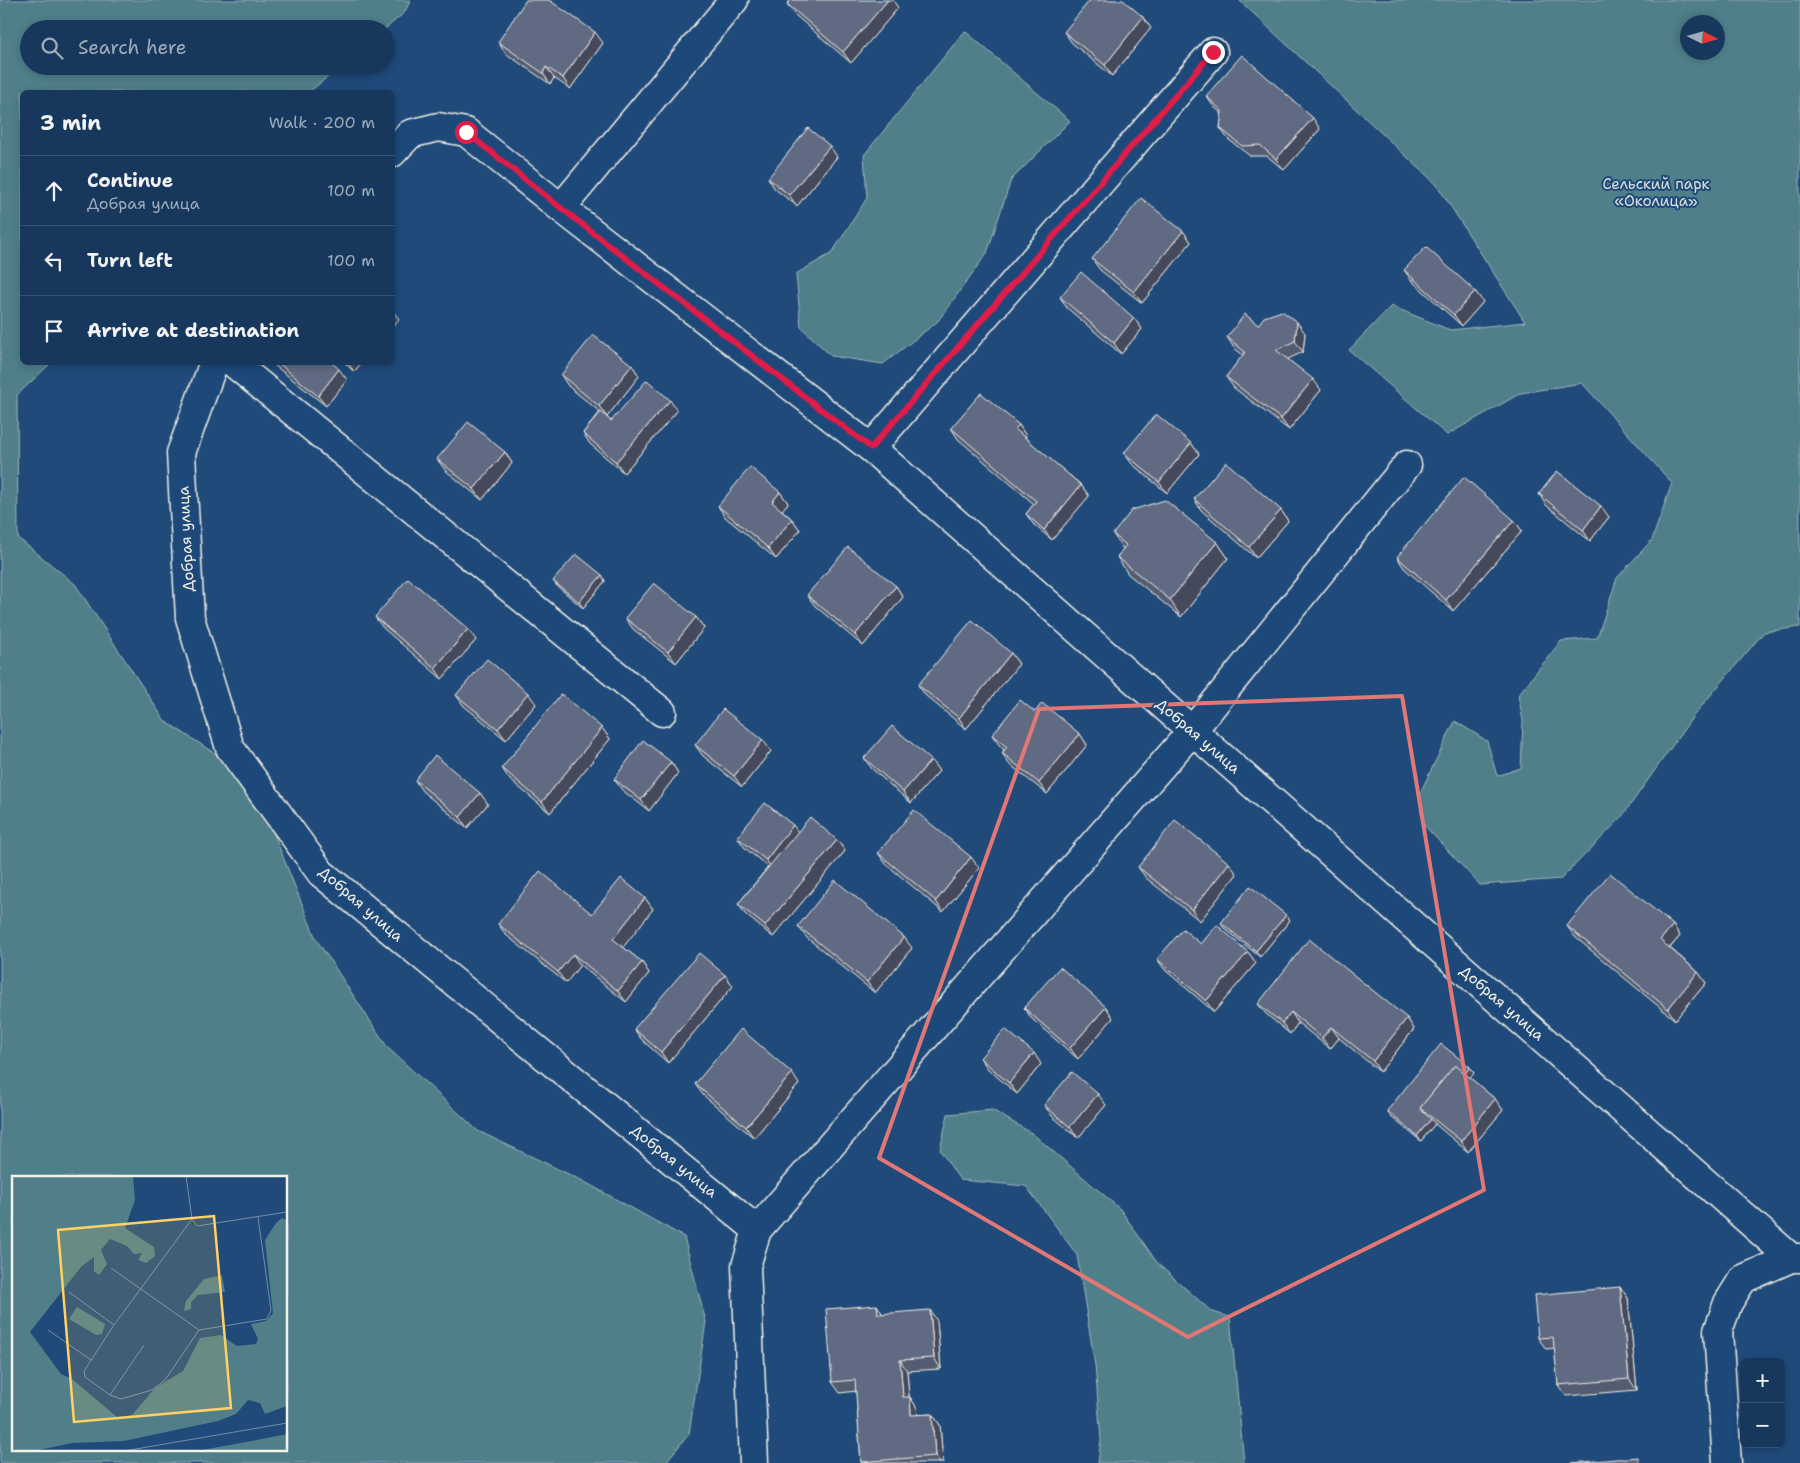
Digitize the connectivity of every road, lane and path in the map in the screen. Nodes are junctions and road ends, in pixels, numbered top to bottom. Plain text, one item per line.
1 (734, 0) edge
2 (1213, 52) dead end
3 (395, 150) edge
4 (561, 208) junction
5 (213, 365) edge
6 (236, 365) edge
7 (871, 448) junction
8 (1407, 465) dead end
9 (662, 712) dead end
10 (1192, 731) junction
11 (757, 1230) junction
12 (1796, 1258) edge
13 (754, 1463) edge
14 (1727, 1463) edge

1 - 4 street
2 - 7 street
3 - 4 street, Добрая улица
4 - 7 street, Добрая улица
5 - 11 street, Добрая улица
6 - 9 street
7 - 10 street, Добрая улица
8 - 10 street
10 - 11 street
10 - 12 street, Добрая улица
11 - 13 street
12 - 14 street, Добрая улица

